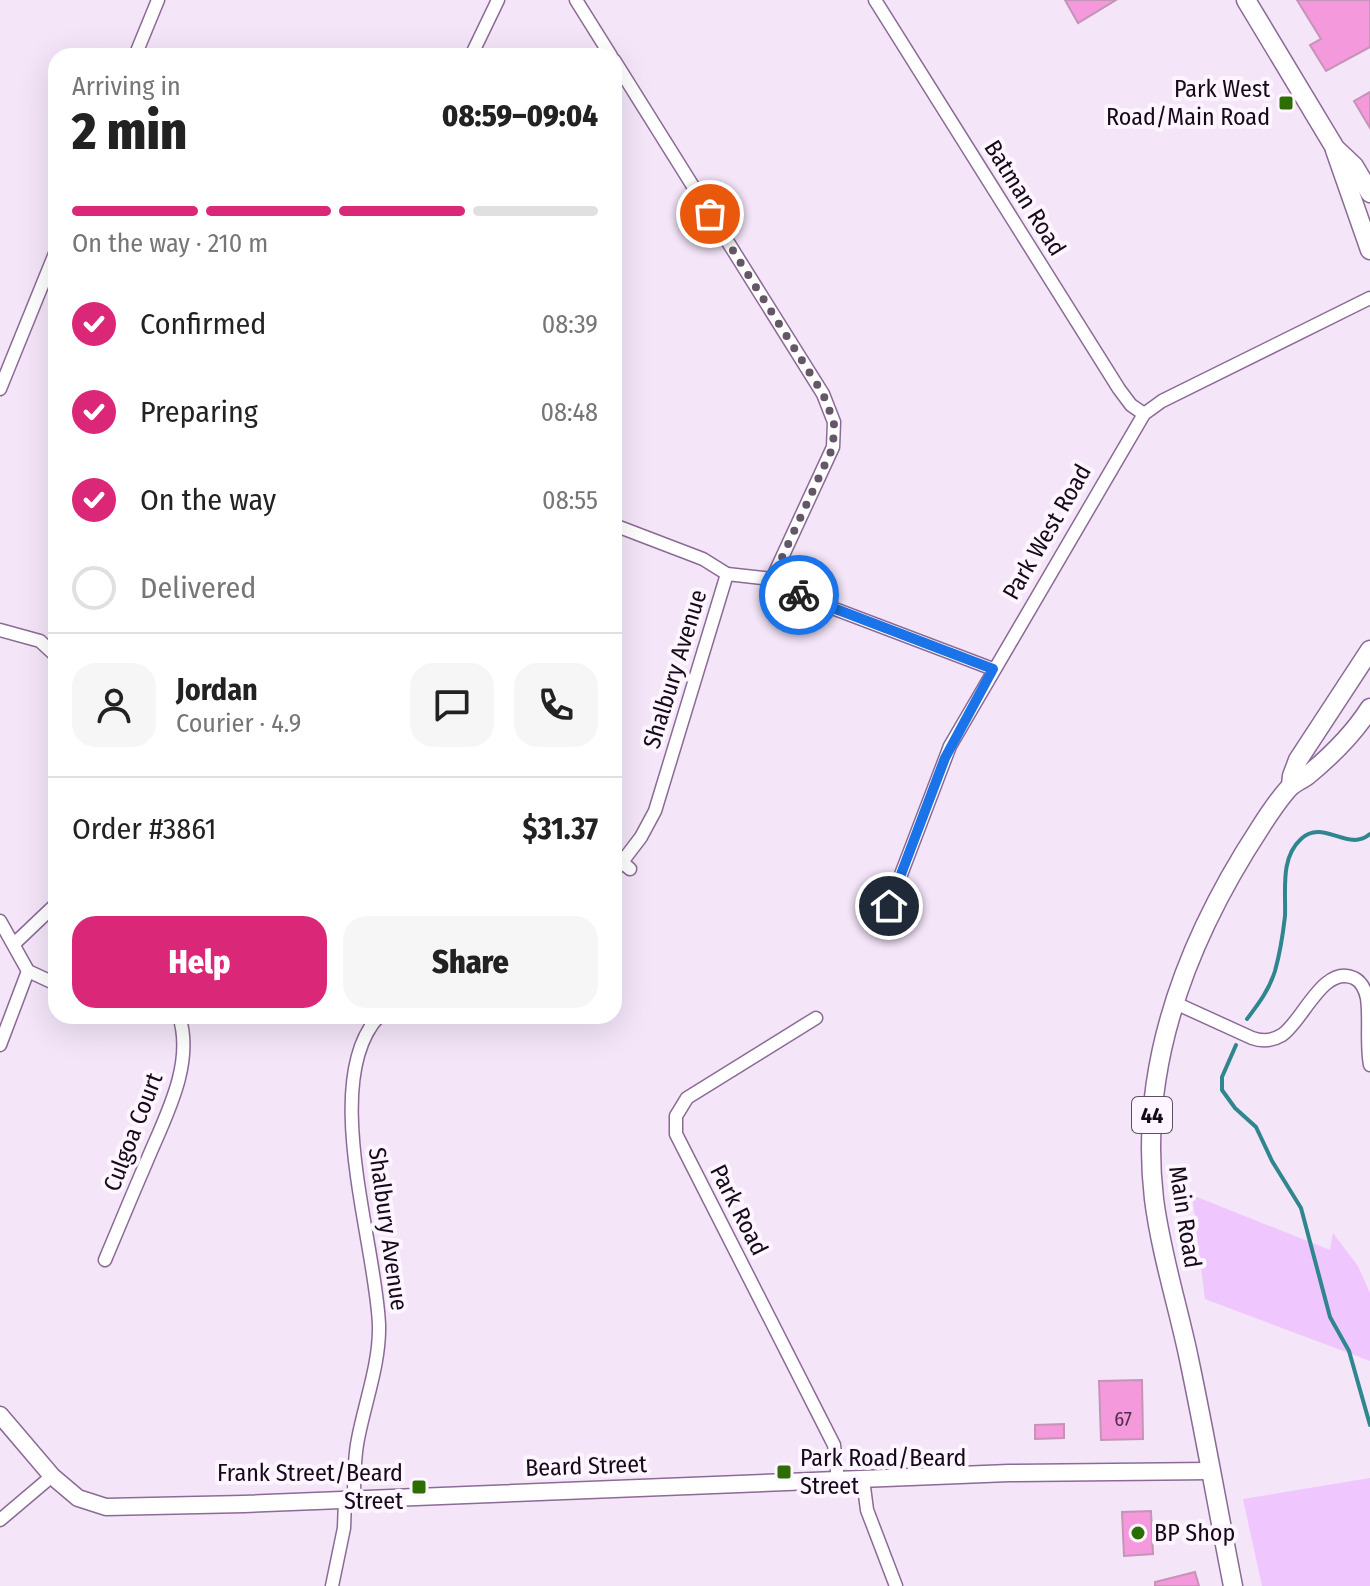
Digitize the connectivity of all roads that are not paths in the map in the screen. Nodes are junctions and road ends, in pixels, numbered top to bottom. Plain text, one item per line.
1 (158, 0) edge
2 (498, 0) edge
3 (576, 0) edge
4 (875, 0) edge
5 (1246, 0) edge
6 (138, 48) edge
7 (475, 48) edge
8 (607, 48) edge
9 (622, 72) edge
10 (1335, 148) junction
11 (1370, 193) edge
12 (1370, 250) edge
13 (48, 271) edge
14 (1370, 298) edge
15 (0, 389) edge
16 (1144, 414) junction
17 (622, 528) edge
18 (727, 574) junction
19 (772, 579) junction
20 (0, 630) edge
21 (48, 648) edge
22 (1370, 650) edge
23 (993, 669) junction
24 (1345, 685) junction
25 (1370, 699) edge
26 (1370, 708) edge
27 (1291, 785) junction
28 (623, 862) edge
29 (875, 901) dead end
30 (889, 906) junction
31 (903, 911) dead end
32 (48, 912) edge
33 (0, 921) edge
34 (15, 943) junction
35 (28, 971) junction
36 (48, 980) edge
37 (1173, 1002) junction
38 (816, 1018) dead end
39 (180, 1024) edge
40 (372, 1024) edge
41 (0, 1045) edge
42 (1370, 1065) edge
43 (105, 1260) dead end
44 (0, 1415) edge
45 (1211, 1471) junction
46 (52, 1476) junction
47 (863, 1479) junction
48 (838, 1480) junction
49 (349, 1500) junction
50 (0, 1520) edge
51 (332, 1586) edge
52 (896, 1586) edge
53 (1233, 1586) edge

1 - 6 street
2 - 7 street
3 - 8 street
4 - 16 street, Batman Road
5 - 10 main road
9 - 19 street
10 - 11 main road
10 - 12 main road
13 - 15 street
14 - 16 street, Park West Road
16 - 23 street, Park West Road
17 - 18 street
18 - 19 street
18 - 28 street, Shalbury Avenue
19 - 23 street
20 - 21 street
22 - 24 main road, Main Road / 44
23 - 30 street, Park West Road
24 - 25 main road
24 - 27 main road, Main Road / 44
26 - 27 main road, Main Road / 44
27 - 37 main road, Main Road / 44
29 - 30 street
30 - 31 street
32 - 34 street
33 - 34 street
34 - 35 street
35 - 36 street
35 - 41 street
37 - 42 street
37 - 45 main road, Main Road / 44
38 - 48 street, Park Road
39 - 43 street, Culgoa Court
40 - 49 street, Shalbury Avenue
44 - 46 street, Beard Street
45 - 47 street, Beard Street
45 - 53 main road, Main Road / 44
46 - 49 street, Beard Street
46 - 50 street
47 - 48 street, Beard Street
47 - 52 street
48 - 49 street, Beard Street
49 - 51 street, Shalbury Avenue

